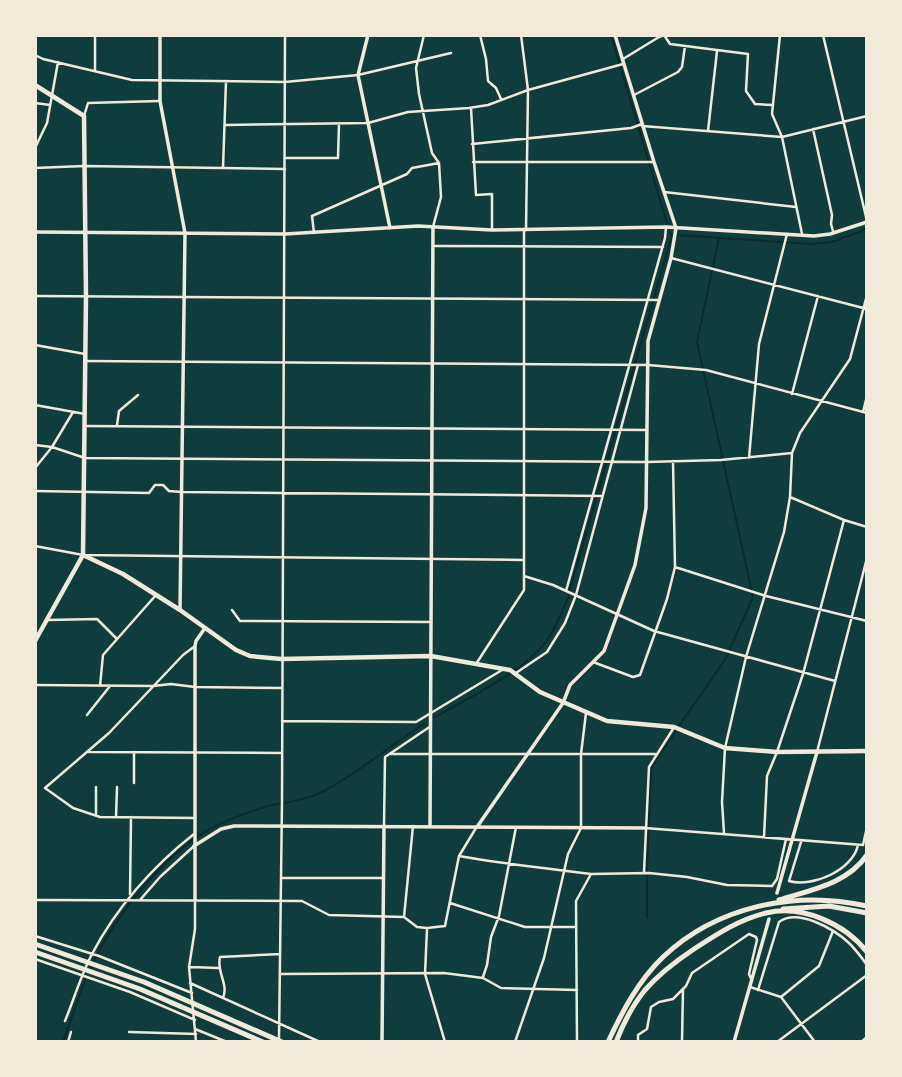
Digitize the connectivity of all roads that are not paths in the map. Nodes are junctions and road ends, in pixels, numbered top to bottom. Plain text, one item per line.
1 (95, 35) edge
2 (160, 35) edge
3 (285, 35) edge
4 (368, 35) edge
5 (424, 35) edge
6 (480, 35) edge
7 (521, 35) edge
8 (615, 35) edge
9 (780, 35) edge
10 (823, 35) edge
11 (659, 36) edge
12 (685, 46) junction
13 (717, 51) junction
14 (452, 52) dead end
15 (35, 55) edge
16 (418, 61) junction
17 (58, 62) junction
18 (622, 63) junction
19 (95, 70) junction
20 (358, 75) junction
21 (160, 80) junction
22 (226, 81) junction
23 (285, 82) junction
24 (35, 85) edge
25 (528, 90) junction
26 (52, 95) junction
27 (634, 95) junction
28 (502, 100) junction
29 (160, 101) junction
30 (35, 103) edge
31 (50, 105) junction
32 (772, 105) junction
33 (471, 108) junction
34 (423, 111) junction
35 (84, 116) junction
36 (867, 116) edge
37 (843, 121) junction
38 (339, 124) junction
39 (368, 124) junction
40 (225, 125) junction
41 (285, 125) junction
42 (640, 126) junction
43 (813, 129) junction
44 (708, 132) junction
45 (527, 138) junction
46 (782, 138) junction
47 (472, 144) junction
48 (35, 148) edge
49 (285, 159) junction
50 (473, 162) junction
51 (439, 163) junction
52 (527, 163) junction
53 (651, 163) junction
54 (84, 166) junction
55 (172, 167) junction
56 (35, 168) edge
57 (223, 168) junction
58 (285, 169) junction
59 (382, 184) junction
60 (664, 192) junction
61 (796, 207) junction
62 (867, 222) edge
63 (433, 227) junction
64 (666, 227) junction
65 (390, 228) junction
66 (492, 230) junction
67 (525, 230) junction
68 (676, 230) junction
69 (35, 232) edge
70 (84, 233) junction
71 (185, 233) junction
72 (314, 233) junction
73 (834, 233) junction
74 (285, 234) junction
75 (802, 235) junction
76 (787, 236) junction
77 (433, 246) junction
78 (524, 246) junction
79 (663, 247) junction
80 (671, 258) junction
81 (776, 284) junction
82 (867, 295) edge
83 (35, 296) edge
84 (86, 296) junction
85 (184, 296) junction
86 (818, 296) junction
87 (285, 297) junction
88 (433, 298) junction
89 (524, 299) junction
90 (649, 300) junction
91 (657, 300) junction
92 (865, 309) edge
93 (35, 345) edge
94 (85, 354) junction
95 (85, 361) junction
96 (183, 362) junction
97 (284, 362) junction
98 (433, 364) junction
99 (524, 364) junction
100 (635, 365) junction
101 (648, 366) junction
102 (757, 385) junction
103 (792, 394) junction
104 (138, 395) dead end
105 (867, 396) edge
106 (820, 402) junction
107 (35, 405) edge
108 (73, 412) junction
109 (865, 413) edge
110 (85, 414) junction
111 (85, 426) junction
112 (117, 426) junction
113 (182, 427) junction
114 (283, 428) junction
115 (432, 428) junction
116 (524, 429) junction
117 (616, 429) junction
118 (648, 430) junction
119 (35, 445) edge
120 (52, 447) junction
121 (792, 453) junction
122 (85, 458) junction
123 (749, 458) junction
124 (182, 459) junction
125 (283, 460) junction
126 (432, 461) junction
127 (673, 461) junction
128 (607, 462) junction
129 (647, 462) junction
130 (524, 463) junction
131 (35, 468) edge
132 (35, 491) edge
133 (84, 492) junction
134 (182, 492) junction
135 (283, 492) junction
136 (432, 493) junction
137 (524, 494) junction
138 (594, 496) junction
139 (602, 496) junction
140 (790, 497) junction
141 (844, 520) junction
142 (867, 527) edge
143 (35, 546) edge
144 (83, 555) junction
145 (181, 556) junction
146 (283, 556) junction
147 (867, 558) edge
148 (432, 559) junction
149 (524, 560) junction
150 (675, 567) junction
151 (524, 576) junction
152 (567, 591) junction
153 (574, 594) junction
154 (156, 595) junction
155 (766, 596) junction
156 (820, 608) junction
157 (180, 610) junction
158 (232, 610) dead end
159 (619, 615) junction
160 (852, 617) junction
161 (47, 620) junction
162 (282, 621) junction
163 (867, 621) edge
164 (431, 622) junction
165 (205, 628) junction
166 (654, 631) junction
167 (117, 639) junction
168 (35, 641) edge
169 (195, 646) junction
170 (431, 656) junction
171 (746, 657) junction
172 (281, 659) junction
173 (593, 662) junction
174 (476, 664) junction
175 (511, 671) junction
176 (803, 674) junction
177 (835, 681) junction
178 (35, 685) edge
179 (100, 686) junction
180 (110, 686) junction
181 (153, 686) junction
182 (195, 687) junction
183 (281, 688) junction
184 (563, 703) junction
185 (586, 712) junction
186 (431, 713) junction
187 (87, 715) dead end
188 (282, 721) junction
189 (431, 726) junction
190 (677, 728) junction
191 (725, 748) junction
192 (867, 751) edge
193 (87, 752) junction
194 (134, 752) junction
195 (777, 752) junction
196 (817, 752) junction
197 (195, 753) junction
198 (282, 753) junction
199 (390, 754) junction
200 (431, 754) junction
201 (528, 754) junction
202 (581, 754) junction
203 (655, 754) junction
204 (134, 783) dead end
205 (96, 787) dead end
206 (117, 787) dead end
207 (96, 816) junction
208 (116, 817) junction
209 (131, 817) junction
210 (195, 818) junction
211 (281, 826) junction
212 (384, 826) junction
213 (413, 826) junction
214 (430, 827) junction
215 (477, 827) junction
216 (516, 827) junction
217 (867, 827) edge
218 (581, 828) junction
219 (647, 828) junction
220 (724, 834) junction
221 (764, 838) junction
222 (786, 839) junction
223 (194, 840) junction
224 (793, 840) junction
225 (801, 841) junction
226 (858, 845) junction
227 (867, 855) edge
228 (459, 856) junction
229 (509, 864) junction
230 (564, 870) junction
231 (647, 872) junction
232 (591, 874) junction
233 (281, 878) junction
234 (383, 878) junction
235 (777, 893) dead end
236 (130, 899) junction
237 (35, 900) edge
238 (138, 900) junction
239 (195, 900) junction
240 (281, 900) junction
241 (449, 903) junction
242 (766, 905) junction
243 (867, 906) edge
244 (769, 912) junction
245 (867, 913) edge
246 (383, 917) junction
247 (404, 917) junction
248 (496, 919) junction
249 (769, 919) dead end
250 (552, 927) junction
251 (576, 927) junction
252 (427, 928) junction
253 (833, 932) junction
254 (35, 936) edge
255 (35, 944) edge
256 (35, 952) edge
257 (867, 952) edge
258 (93, 954) junction
259 (280, 954) junction
260 (35, 959) edge
261 (867, 965) edge
262 (189, 967) junction
263 (219, 968) junction
264 (280, 974) junction
265 (382, 974) junction
266 (425, 974) junction
267 (867, 975) edge
268 (86, 976) junction
269 (483, 978) junction
270 (752, 981) junction
271 (190, 983) junction
272 (750, 987) junction
273 (683, 989) junction
274 (758, 989) junction
275 (533, 990) junction
276 (577, 990) junction
277 (192, 993) junction
278 (781, 997) junction
279 (223, 998) junction
280 (195, 1020) junction
281 (65, 1021) dead end
282 (279, 1024) junction
283 (802, 1024) junction
284 (195, 1031) junction
285 (71, 1032) dead end
286 (129, 1032) dead end
287 (616, 1032) junction
288 (867, 1037) edge
289 (279, 1041) edge
290 (68, 1042) edge
291 (196, 1042) edge
292 (227, 1042) edge
293 (263, 1042) edge
294 (320, 1042) edge
295 (382, 1042) edge
296 (445, 1042) edge
297 (515, 1042) edge
298 (577, 1042) edge
299 (608, 1042) edge
300 (616, 1042) edge
301 (638, 1042) edge
302 (682, 1042) edge
303 (734, 1042) edge
304 (777, 1042) edge
305 (815, 1042) edge
306 (861, 1042) edge

1 - 19 street
2 - 21 street
3 - 23 street
4 - 20 street
5 - 16 street
6 - 28 street
7 - 25 street
8 - 18 street
9 - 32 street
10 - 37 street
11 - 12 street
11 - 18 street
12 - 13 street
12 - 27 street
13 - 32 street
13 - 44 street
14 - 16 street
15 - 17 street
16 - 20 street
16 - 34 street
17 - 19 street
17 - 26 street
18 - 25 street
18 - 27 street
19 - 21 street
20 - 23 street
20 - 39 street
21 - 22 street
21 - 29 street
22 - 23 street
22 - 40 street
23 - 41 street
24 - 26 main road
25 - 28 street
25 - 45 street
26 - 31 street
26 - 35 main road
27 - 42 street
28 - 33 street
29 - 35 street
29 - 55 street
30 - 31 street
31 - 48 street
32 - 46 street
33 - 34 street
33 - 47 street
34 - 39 street
34 - 51 street
35 - 54 main road
36 - 37 street
37 - 43 street
37 - 62 street
38 - 39 street
38 - 41 street
38 - 49 street
39 - 59 street
40 - 41 street
40 - 57 street
41 - 49 street
42 - 44 street
42 - 45 street
42 - 53 street
43 - 46 street
43 - 73 street
44 - 46 street
45 - 47 street
45 - 52 street
46 - 61 street
47 - 50 street
49 - 58 street
50 - 52 street
50 - 66 street
51 - 59 street
51 - 63 street
52 - 53 street
52 - 67 street
53 - 60 street
54 - 55 street
54 - 56 street
54 - 70 main road
55 - 57 street
55 - 71 street
57 - 58 street
58 - 74 street
59 - 65 street
59 - 72 street
60 - 61 street
60 - 68 street
61 - 75 street
62 - 73 street
63 - 65 street
63 - 66 street
63 - 77 street
64 - 67 street
64 - 68 street
64 - 79 street
65 - 72 street
66 - 67 street
67 - 78 street
68 - 76 street
68 - 80 street
69 - 70 street
70 - 71 street
70 - 84 main road
71 - 74 street
71 - 85 street
72 - 74 street
73 - 75 street
74 - 87 street
75 - 76 street
76 - 81 street
77 - 78 street
77 - 88 street
78 - 79 street
78 - 89 street
79 - 90 street
80 - 81 street
80 - 91 street
81 - 86 street
81 - 102 street
82 - 92 street
83 - 84 street
84 - 85 street
84 - 94 main road
85 - 87 street
85 - 96 street
86 - 92 street
86 - 103 street
87 - 88 street
87 - 97 street
88 - 89 street
88 - 98 street
89 - 90 street
89 - 99 street
90 - 91 street
90 - 100 street
91 - 101 street
92 - 106 street
93 - 94 street
94 - 95 main road
95 - 96 street
95 - 110 main road
96 - 97 street
96 - 113 street
97 - 98 street
97 - 114 street
98 - 99 street
98 - 115 street
99 - 100 street
99 - 116 street
100 - 101 street
100 - 117 street
100 - 117 street
101 - 102 street
101 - 118 street
102 - 103 street
102 - 123 street
103 - 106 street
104 - 112 street
105 - 109 street
106 - 109 street
106 - 121 street
107 - 108 street
108 - 110 street
108 - 120 street
110 - 111 main road
111 - 112 street
111 - 122 main road
112 - 113 street
113 - 114 street
113 - 124 street
114 - 115 street
114 - 125 street
115 - 116 street
115 - 126 street
116 - 117 street
116 - 130 street
117 - 118 street
117 - 128 street
117 - 128 street
118 - 129 street
119 - 120 street
120 - 122 street
120 - 131 street
121 - 123 street
121 - 140 street
122 - 124 street
122 - 133 main road
123 - 127 street
124 - 125 street
124 - 134 street
125 - 126 street
125 - 135 street
126 - 130 street
126 - 136 street
127 - 129 street
127 - 150 street
128 - 129 street
128 - 130 street
128 - 138 street
128 - 139 street
129 - 159 street
130 - 137 street
132 - 133 street
133 - 134 street
133 - 144 main road
134 - 135 street
134 - 145 street
135 - 136 street
135 - 146 street
136 - 137 street
136 - 148 street
137 - 138 street
137 - 149 street
138 - 139 street
138 - 152 street
139 - 153 street
140 - 141 street
140 - 155 street
141 - 142 street
141 - 156 street
143 - 144 street
144 - 145 street
144 - 154 main road
144 - 161 main road
145 - 146 street
145 - 157 street
146 - 148 street
146 - 162 street
147 - 160 street
148 - 149 street
148 - 164 street
149 - 151 street
150 - 155 street
150 - 166 street
151 - 152 street
151 - 174 street
152 - 153 street
153 - 159 street
153 - 175 street
154 - 157 main road
154 - 167 street
155 - 156 street
155 - 171 street
156 - 160 street
156 - 176 street
157 - 165 main road
158 - 162 street
159 - 166 street
159 - 173 street
160 - 163 street
160 - 177 street
161 - 167 street
161 - 168 main road
162 - 164 street
162 - 172 street
164 - 170 street
165 - 169 street
165 - 172 main road
166 - 171 street
166 - 173 street
167 - 179 street
169 - 181 street
169 - 182 street
170 - 172 main road
170 - 174 main road
170 - 186 street
171 - 176 street
171 - 191 street
172 - 183 street
173 - 184 street
174 - 175 main road
175 - 184 main road
175 - 186 street
176 - 177 street
176 - 195 street
177 - 196 street
178 - 179 street
179 - 180 street
180 - 181 street
180 - 187 street
181 - 182 street
181 - 193 street
182 - 183 street
182 - 197 street
183 - 188 street
184 - 185 main road
184 - 201 street
185 - 190 main road
185 - 202 street
186 - 188 street
186 - 189 street
188 - 198 street
189 - 199 street
189 - 200 street
190 - 191 main road
190 - 203 street
191 - 195 main road
191 - 220 street
192 - 196 main road
193 - 194 street
193 - 207 street
194 - 197 street
194 - 204 street
195 - 196 main road
195 - 221 street
196 - 224 street
197 - 198 street
197 - 210 street
198 - 211 street
199 - 200 street
199 - 212 street
200 - 201 street
200 - 214 street
201 - 202 street
201 - 215 street
202 - 203 street
202 - 218 street
203 - 219 street
205 - 207 street
206 - 208 street
207 - 208 street
208 - 209 street
209 - 210 street
209 - 236 street
210 - 223 street
211 - 212 street
211 - 223 street
211 - 233 street
212 - 213 street
212 - 234 street
213 - 214 street
213 - 247 street
214 - 215 street
215 - 216 street
215 - 228 street
216 - 218 street
216 - 229 street
217 - 226 street
218 - 219 street
218 - 230 street
219 - 220 street
219 - 231 street
220 - 221 street
221 - 222 street
222 - 224 street
222 - 231 street
223 - 236 street
223 - 238 street
223 - 239 street
224 - 225 street
224 - 235 street
225 - 226 street
225 - 226 street
227 - 242 highway
228 - 229 street
228 - 241 street
229 - 230 street
229 - 248 street
230 - 232 street
230 - 250 street
231 - 232 street
232 - 251 street
233 - 234 street
233 - 240 street
234 - 246 street
236 - 237 street
236 - 238 street
236 - 258 street
238 - 239 street
239 - 240 street
239 - 262 street
240 - 246 street
240 - 259 street
241 - 248 street
241 - 252 street
242 - 243 highway
242 - 287 highway
244 - 245 highway
244 - 257 highway
244 - 287 highway
246 - 247 street
246 - 265 street
247 - 252 street
248 - 250 street
248 - 269 street
249 - 270 street
250 - 251 street
250 - 275 street
251 - 276 street
252 - 266 street
253 - 261 street
253 - 274 street
253 - 278 street
254 - 258 street
255 - 289 highway
256 - 293 highway
258 - 268 street
258 - 277 street
259 - 263 street
259 - 264 street
260 - 268 street
262 - 263 street
262 - 271 street
263 - 279 street
264 - 265 street
264 - 282 street
265 - 266 street
265 - 295 street
266 - 269 street
266 - 296 street
267 - 283 street
268 - 280 street
268 - 281 street
269 - 275 street
270 - 272 street
270 - 273 street
271 - 277 street
271 - 279 street
272 - 274 street
272 - 303 street
273 - 301 street
273 - 302 street
274 - 278 street
275 - 276 street
275 - 297 street
276 - 298 street
277 - 280 street
278 - 283 street
279 - 282 street
280 - 284 street
282 - 289 street
282 - 294 street
283 - 304 street
283 - 305 street
284 - 286 street
284 - 291 street
284 - 292 street
285 - 290 street
287 - 299 highway
287 - 300 highway
288 - 306 street

